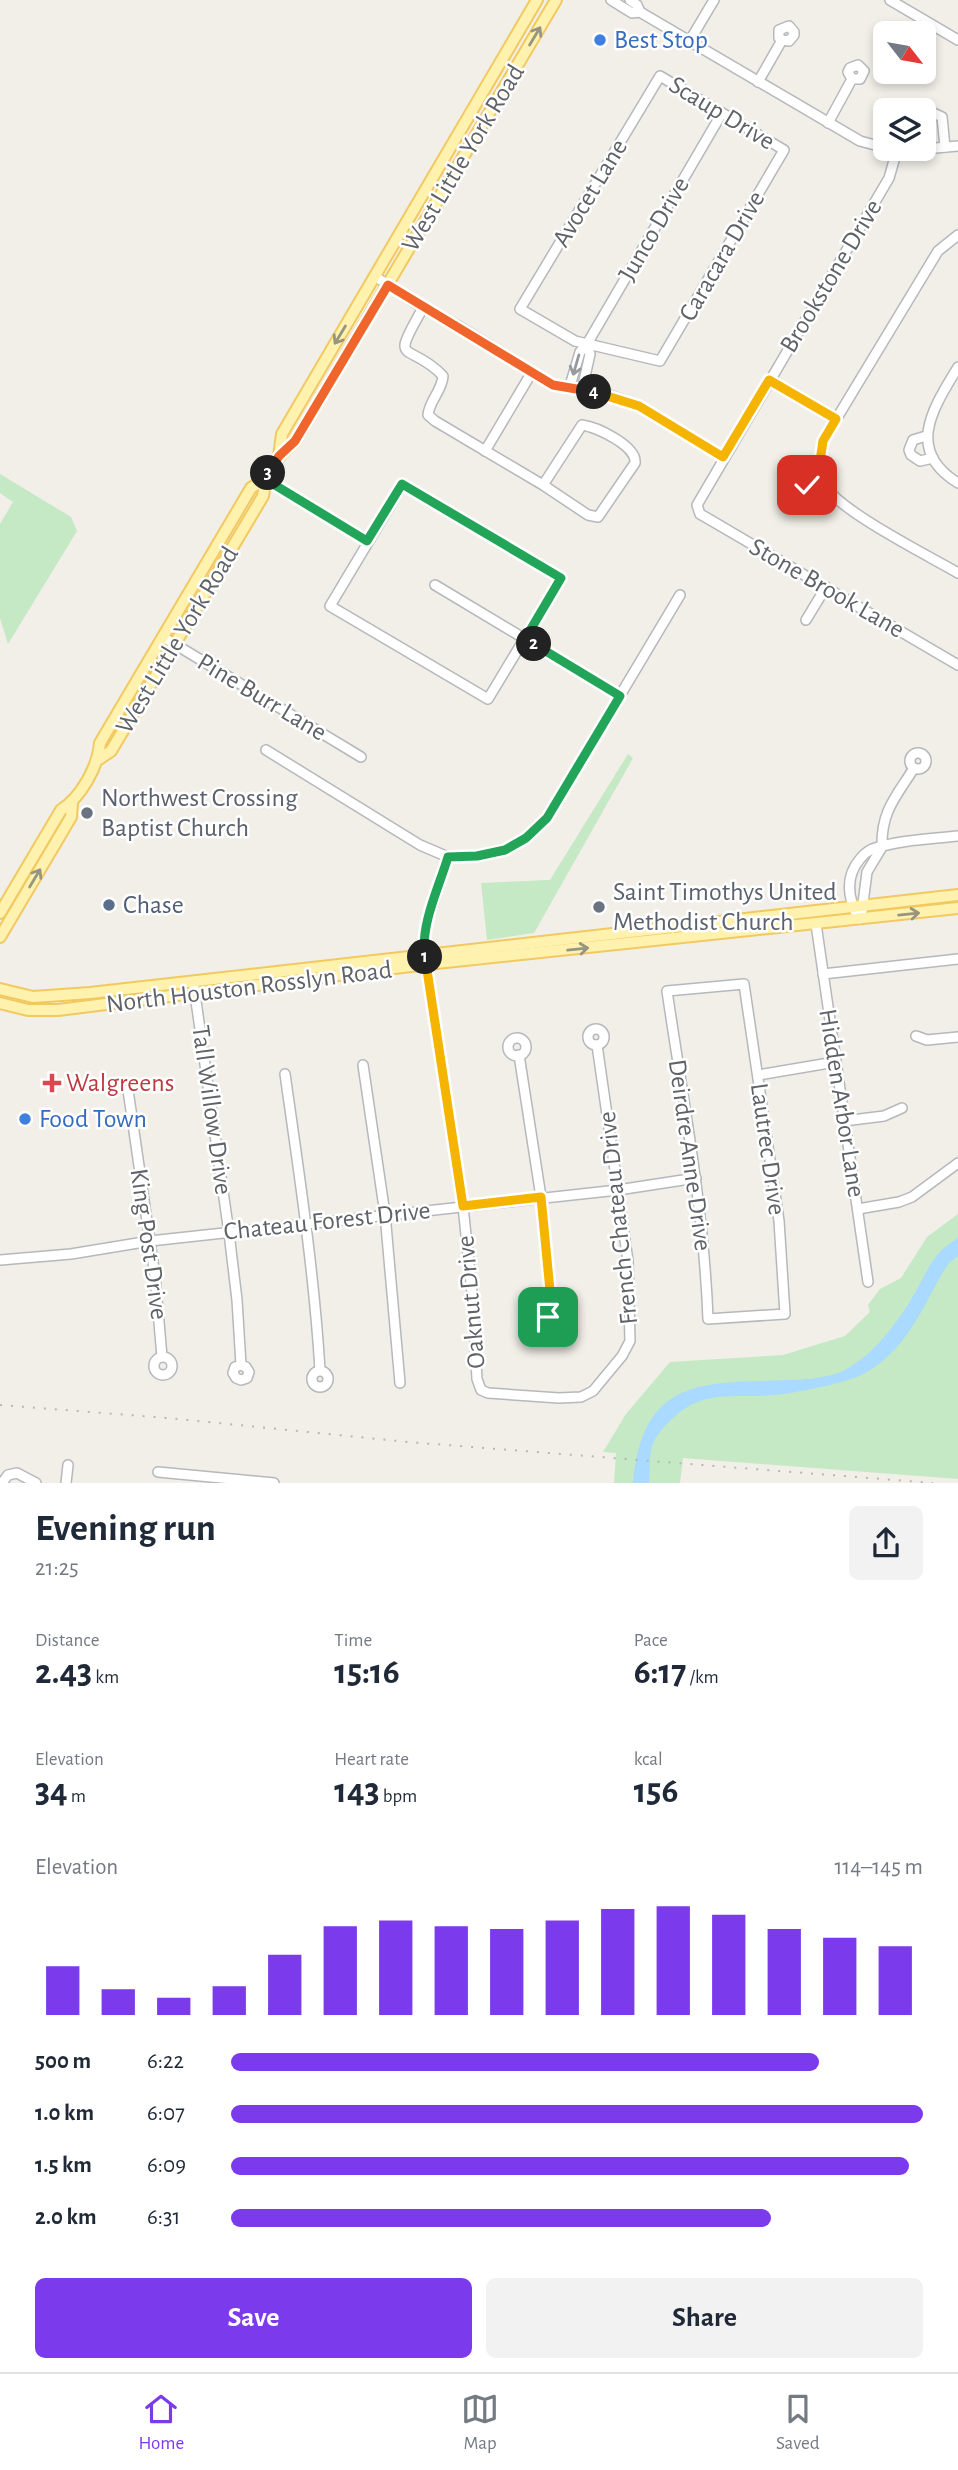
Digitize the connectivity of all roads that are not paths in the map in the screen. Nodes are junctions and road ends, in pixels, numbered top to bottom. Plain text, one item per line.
1 (537, 0) edge
2 (556, 0) edge
3 (611, 0) edge
4 (630, 0) edge
5 (714, 0) edge
6 (890, 0) edge
7 (636, 12) junction
8 (782, 40) dead end
9 (958, 40) edge
10 (689, 42) junction
11 (498, 68) junction
12 (512, 75) junction
13 (660, 76) joint
14 (852, 79) dead end
15 (758, 82) junction
16 (722, 113) junction
17 (936, 114) edge
18 (828, 123) junction
19 (873, 144) edge
20 (958, 146) edge
21 (945, 147) junction
22 (936, 148) edge
23 (784, 150) joint
24 (892, 161) edge
25 (440, 167) junction
26 (454, 174) junction
27 (958, 235) edge
28 (376, 277) junction
29 (388, 285) junction
30 (424, 308) junction
31 (587, 344) junction
32 (958, 367) edge
33 (532, 372) junction
34 (769, 380) junction
35 (569, 389) junction
36 (582, 390) junction
37 (836, 419) junction
38 (926, 436) junction
39 (485, 451) junction
40 (279, 456) junction
41 (723, 457) junction
42 (933, 458) junction
43 (820, 461) junction
44 (265, 479) junction
45 (958, 482) edge
46 (543, 485) junction
47 (826, 487) junction
48 (698, 509) joint
49 (367, 541) junction
50 (218, 543) junction
51 (231, 550) junction
52 (958, 573) edge
53 (435, 585) dead end
54 (826, 587) junction
55 (680, 595) dead end
56 (806, 620) dead end
57 (163, 637) junction
58 (525, 639) junction
59 (175, 644) junction
60 (958, 665) edge
61 (620, 696) junction
62 (266, 750) dead end
63 (361, 757) dead end
64 (99, 759) junction
65 (914, 768) dead end
66 (72, 803) junction
67 (958, 836) edge
68 (41, 842) junction
69 (53, 848) junction
70 (882, 848) junction
71 (448, 857) junction
72 (958, 895) edge
73 (858, 906) junction
74 (958, 908) edge
75 (0, 913) edge
76 (757, 918) junction
77 (859, 919) junction
78 (816, 924) junction
79 (673, 927) junction
80 (630, 931) junction
81 (758, 931) junction
82 (0, 937) edge
83 (670, 940) junction
84 (631, 944) junction
85 (538, 948) junction
86 (958, 959) edge
87 (426, 960) junction
88 (823, 974) junction
89 (300, 975) junction
90 (194, 980) junction
91 (0, 989) edge
92 (667, 991) joint
93 (195, 994) junction
94 (58, 995) junction
95 (0, 1003) edge
96 (58, 1010) junction
97 (916, 1036) dead end
98 (958, 1037) edge
99 (597, 1045) dead end
100 (519, 1055) dead end
101 (835, 1062) junction
102 (363, 1065) dead end
103 (285, 1074) dead end
104 (758, 1075) junction
105 (128, 1090) dead end
106 (902, 1108) dead end
107 (844, 1121) junction
108 (958, 1163) edge
109 (695, 1178) junction
110 (618, 1190) junction
111 (541, 1197) junction
112 (463, 1206) junction
113 (858, 1209) junction
114 (385, 1214) junction
115 (307, 1224) junction
116 (229, 1233) junction
117 (150, 1241) junction
118 (0, 1260) edge
119 (868, 1282) dead end
120 (551, 1301) dead end
121 (708, 1319) joint
122 (162, 1357) dead end
123 (241, 1365) dead end
124 (320, 1370) dead end
125 (400, 1383) dead end
126 (481, 1390) joint
127 (68, 1465) dead end
128 (158, 1472) dead end
129 (2, 1483) edge
130 (36, 1483) edge
131 (66, 1483) edge
132 (274, 1483) edge

1 - 11 main road, West Little York Road
12 -> 2 main road, West Little York Road
3 - 7 street
4 - 7 street
5 - 10 street
6 - 9 street
7 - 10 street
8 - 15 street
10 - 15 street
11 - 12 main road
11 - 25 main road, West Little York Road
12 - 26 main road, West Little York Road
13 - 16 street, Scaup Drive
13 - 31 street, Avocet Lane
14 - 18 street
15 - 18 street
16 - 23 street, Scaup Drive
16 - 31 street, Junco Drive
17 - 21 street
18 - 19 street
20 - 21 street
21 - 22 street
23 - 31 street, Caracara Drive
24 - 34 street, Brookstone Drive
25 - 26 main road
25 - 28 main road, West Little York Road
26 - 29 main road, West Little York Road
27 - 37 street
28 - 29 street
28 -> 40 main road, West Little York Road
29 - 30 street
29 - 40 main road, West Little York Road
30 - 33 street
30 - 39 street
31 -> 35 street, Junco Drive
31 - 36 street, Junco Drive
32 - 38 street
33 - 35 street
33 - 39 street
34 - 37 street
34 - 41 street, Brookstone Drive
35 - 36 street
36 - 41 street
37 - 43 street
38 - 42 street
38 - 42 street
39 - 46 street
40 - 44 main road, West Little York Road
41 - 48 street, Brookstone Drive
42 - 45 street
43 - 47 street
43 - 47 street
44 - 49 street
44 - 50 main road, West Little York Road
44 - 51 main road, West Little York Road
46 - 46 street
47 - 52 street
48 - 54 street, Stone Brook Lane
49 - 58 street
49 - 58 street
50 - 51 main road
50 - 57 main road, West Little York Road
51 - 59 main road, West Little York Road
53 - 58 street
54 - 56 street
54 - 60 street, Stone Brook Lane
55 - 61 street
57 - 59 street, Pine Burr Lane
57 - 64 main road, West Little York Road
58 - 61 street
59 - 63 street, Pine Burr Lane
59 - 64 main road, West Little York Road
61 - 71 street
62 - 71 street
64 - 66 main road, West Little York Road
65 - 70 street
66 - 68 main road, West Little York Road
66 - 69 main road, West Little York Road
67 - 70 street
68 - 69 main road
68 - 75 main road, West Little York Road
82 -> 69 main road, West Little York Road
70 - 73 street
70 - 73 street
71 - 87 street, Oaknut Drive
72 - 73 main road, North Houston Rosslyn Road
73 - 76 main road, North Houston Rosslyn Road
73 - 77 street
77 -> 74 main road, North Houston Rosslyn Road
76 - 79 main road, North Houston Rosslyn Road
76 - 81 main road
77 - 78 main road, North Houston Rosslyn Road
78 - 81 main road, North Houston Rosslyn Road
78 - 88 street, Hidden Arbor Lane
79 - 80 main road, North Houston Rosslyn Road
79 - 83 main road
80 - 84 main road
80 - 85 main road, North Houston Rosslyn Road
81 - 83 main road, North Houston Rosslyn Road
83 - 84 main road, North Houston Rosslyn Road
85 -> 84 main road, North Houston Rosslyn Road
85 - 87 main road, North Houston Rosslyn Road
86 - 88 street
87 - 89 main road, North Houston Rosslyn Road
87 - 112 street, Oaknut Drive
88 - 101 street, Hidden Arbor Lane
89 - 90 main road, North Houston Rosslyn Road
89 - 93 main road, North Houston Rosslyn Road
90 - 93 street, Tall Willow Drive
90 - 94 main road, North Houston Rosslyn Road
91 - 94 main road, North Houston Rosslyn Road
92 - 104 street, Lautrec Drive
92 - 109 street, Deirdre Anne Drive
93 - 96 main road, North Houston Rosslyn Road
93 - 116 street, Tall Willow Drive
94 - 96 main road
95 - 96 main road, North Houston Rosslyn Road
97 - 98 street
99 - 110 street, French Chateau Drive
100 - 111 street
101 - 104 street
101 - 107 street, Hidden Arbor Lane
102 - 114 street
103 - 115 street
104 - 121 street, Lautrec Drive
105 - 117 street, King Post Drive
106 - 107 street
107 - 113 street, Hidden Arbor Lane
108 - 113 street
109 - 110 street, Chateau Forest Drive
109 - 121 street, Deirdre Anne Drive
110 - 111 street, Chateau Forest Drive
110 - 126 street, French Chateau Drive
111 - 112 street, Chateau Forest Drive
111 - 120 street
112 - 114 street, Chateau Forest Drive
112 - 126 street, Oaknut Drive
113 - 119 street, Hidden Arbor Lane
114 - 115 street, Chateau Forest Drive
114 - 125 street
115 - 116 street, Chateau Forest Drive
115 - 124 street
116 - 117 street, Chateau Forest Drive
116 - 123 street, Tall Willow Drive
117 - 118 street, Chateau Forest Drive
117 - 122 street, King Post Drive
127 - 131 street
128 - 132 street
129 - 130 street

